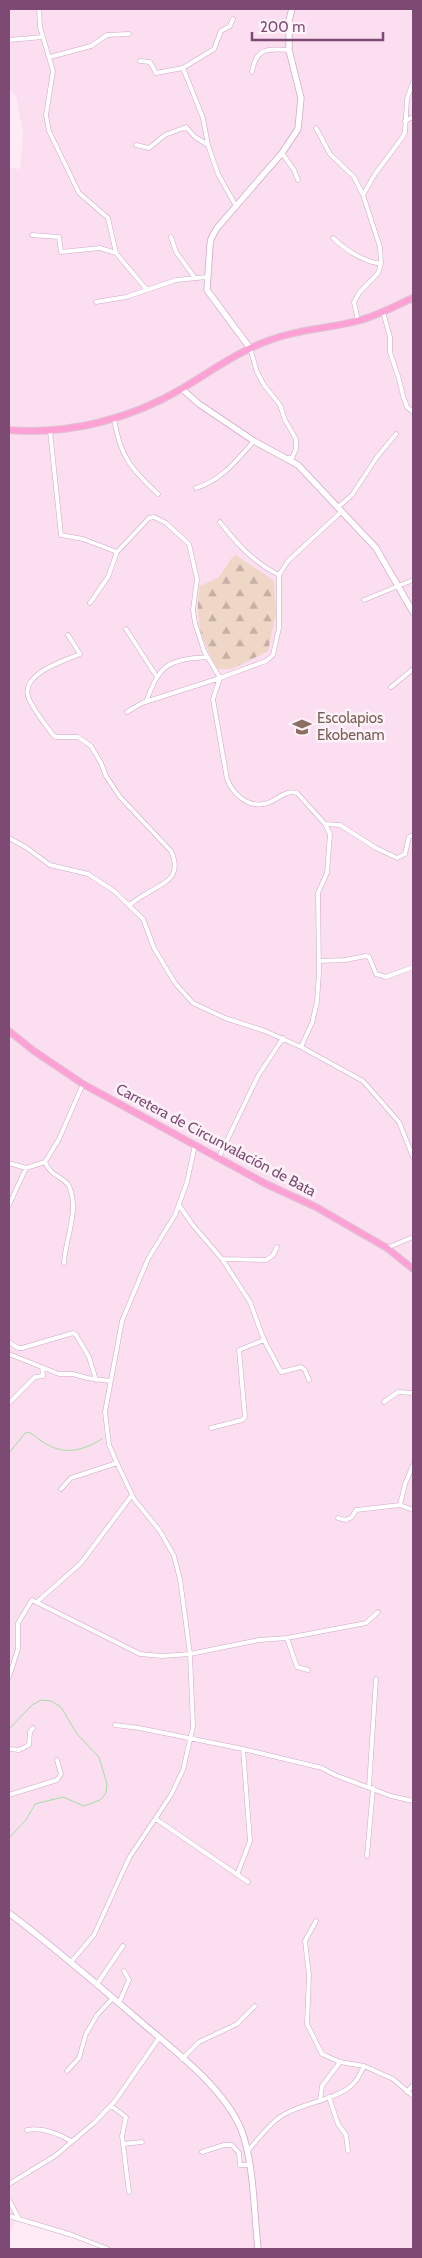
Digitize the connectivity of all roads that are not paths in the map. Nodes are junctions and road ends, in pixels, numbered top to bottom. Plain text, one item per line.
1 (39, 9) edge
2 (292, 9) edge
3 (233, 19) dead end
4 (129, 34) dead end
5 (43, 37) junction
6 (9, 40) edge
7 (289, 50) junction
8 (50, 57) junction
9 (140, 61) dead end
10 (183, 68) junction
11 (252, 72) dead end
12 (413, 82) edge
13 (413, 117) edge
14 (405, 120) junction
15 (316, 128) dead end
16 (136, 145) dead end
17 (208, 145) junction
18 (282, 153) junction
19 (298, 180) dead end
20 (363, 195) junction
21 (236, 206) junction
22 (32, 235) dead end
23 (171, 238) dead end
24 (333, 238) dead end
25 (116, 253) junction
26 (381, 264) junction
27 (207, 277) junction
28 (194, 278) junction
29 (147, 290) junction
30 (413, 298) edge
31 (96, 302) dead end
32 (383, 312) junction
33 (358, 321) junction
34 (250, 348) junction
35 (182, 388) junction
36 (413, 412) edge
37 (114, 419) junction
38 (9, 430) edge
39 (50, 431) junction
40 (396, 434) dead end
41 (254, 441) junction
42 (287, 458) junction
43 (196, 488) dead end
44 (158, 494) dead end
45 (339, 510) junction
46 (220, 522) dead end
47 (117, 552) junction
48 (279, 575) junction
49 (413, 580) edge
50 (399, 585) junction
51 (364, 600) dead end
52 (90, 603) dead end
53 (413, 612) edge
54 (126, 629) dead end
55 (68, 635) dead end
56 (207, 657) junction
57 (413, 669) edge
58 (157, 677) junction
59 (220, 678) junction
60 (391, 686) dead end
61 (146, 702) junction
62 (127, 712) dead end
63 (325, 824) junction
64 (413, 835) edge
65 (9, 838) edge
66 (129, 905) junction
67 (319, 961) junction
68 (413, 967) edge
69 (9, 1031) edge
70 (283, 1038) junction
71 (301, 1046) junction
72 (83, 1084) junction
73 (195, 1145) junction
74 (219, 1157) junction
75 (413, 1157) edge
76 (45, 1162) junction
77 (9, 1163) edge
78 (26, 1168) junction
79 (179, 1205) junction
80 (9, 1206) edge
81 (413, 1237) edge
82 (277, 1247) dead end
83 (387, 1248) junction
84 (222, 1258) junction
85 (64, 1263) dead end
86 (413, 1269) edge
87 (264, 1340) junction
88 (9, 1342) edge
89 (9, 1354) edge
90 (42, 1366) junction
91 (96, 1380) junction
92 (309, 1380) dead end
93 (110, 1381) junction
94 (413, 1393) edge
95 (384, 1402) dead end
96 (9, 1403) edge
97 (211, 1428) dead end
98 (117, 1463) junction
99 (413, 1465) edge
100 (62, 1489) dead end
101 (132, 1495) junction
102 (400, 1505) junction
103 (413, 1510) edge
104 (338, 1518) dead end
105 (37, 1602) junction
106 (378, 1612) dead end
107 (287, 1638) junction
108 (190, 1654) junction
109 (308, 1670) dead end
110 (10, 1671) edge
111 (9, 1677) edge
112 (376, 1679) dead end
113 (115, 1725) dead end
114 (33, 1728) dead end
115 (191, 1738) junction
116 (9, 1749) edge
117 (243, 1749) junction
118 (57, 1760) dead end
119 (371, 1788) junction
120 (9, 1795) edge
121 (413, 1801) edge
122 (156, 1819) junction
123 (367, 1856) dead end
124 (237, 1875) junction
125 (248, 1882) dead end
126 (9, 1913) edge
127 (316, 1921) dead end
128 (123, 1946) dead end
129 (71, 1962) junction
130 (124, 1971) dead end
131 (97, 1984) junction
132 (113, 1998) junction
133 (119, 2003) junction
134 (254, 2006) dead end
135 (159, 2038) junction
136 (182, 2059) junction
137 (340, 2062) junction
138 (364, 2066) junction
139 (67, 2071) dead end
140 (413, 2085) edge
141 (407, 2092) junction
142 (413, 2096) edge
143 (329, 2097) junction
144 (320, 2101) junction
145 (111, 2106) junction
146 (27, 2130) dead end
147 (71, 2141) junction
148 (142, 2142) dead end
149 (123, 2144) junction
150 (248, 2151) junction
151 (348, 2151) dead end
152 (202, 2152) dead end
153 (249, 2165) junction
154 (9, 2184) edge
155 (128, 2192) dead end
156 (9, 2200) edge
157 (12, 2209) junction
158 (9, 2216) edge
159 (18, 2217) junction
160 (108, 2249) edge
161 (258, 2249) edge

1 - 5 street
2 - 7 street
3 - 10 street
4 - 8 street
5 - 6 street
5 - 8 street
7 - 11 street
7 - 18 street
8 - 25 street
9 - 10 street
10 - 17 street
12 - 14 street
13 - 14 street
14 - 20 street
15 - 20 street
16 - 17 street
17 - 21 street
18 - 19 street
18 - 21 street
20 - 26 street
21 - 27 street
22 - 25 street
23 - 28 street
24 - 26 street
25 - 29 street
26 - 33 street
27 - 28 street
27 - 34 street
28 - 29 street
29 - 31 street
30 - 32 main road
32 - 33 main road
32 - 36 street
33 - 34 main road
34 - 35 main road
34 - 42 street
35 - 37 main road
35 - 41 street
37 - 39 main road
37 - 44 street
38 - 39 main road
39 - 47 street
40 - 45 street
41 - 42 street
41 - 43 street
42 - 45 street
45 - 48 street
45 - 50 street
46 - 48 street
47 - 52 street
47 - 56 street
48 - 59 street
49 - 50 street
50 - 51 street
50 - 53 street
54 - 58 street
55 - 66 street
56 - 58 street
56 - 59 street
57 - 60 street
58 - 61 street
59 - 61 street
59 - 63 street
61 - 62 street
63 - 64 street
63 - 67 street
65 - 66 street
66 - 70 street
67 - 68 street
67 - 71 street
69 - 72 main road, Carretera de Circunvalación de Bata
70 - 71 street
70 - 74 street
71 - 75 street
72 - 73 main road, Carretera de Circunvalación de Bata
72 - 76 street
73 - 74 main road, Carretera de Circunvalación de Bata
73 - 79 street
74 - 83 main road, Carretera de Circunvalación de Bata
76 - 78 street
76 - 85 street
77 - 78 street
78 - 80 street
79 - 84 street
79 - 93 street
81 - 83 street
82 - 84 street
83 - 86 main road, Carretera de Circunvalación de Bata
84 - 87 street
87 - 92 street
87 - 97 street
88 - 91 street
89 - 90 street
90 - 91 street
90 - 96 street
91 - 93 street
93 - 98 street
94 - 95 street
98 - 100 street
98 - 101 street
99 - 102 street
101 - 105 street
101 - 108 street
102 - 103 street
102 - 104 street
105 - 108 street
105 - 110 street
106 - 107 street
107 - 108 street
107 - 109 street
108 - 115 street
110 - 111 street
112 - 119 street
113 - 115 street
114 - 116 street
115 - 117 street
115 - 122 street
117 - 119 street
117 - 124 street
118 - 120 street
119 - 121 street
119 - 123 street
122 - 124 street
122 - 129 street
124 - 125 street
126 - 129 street
127 - 137 street
128 - 131 street
129 - 131 street
130 - 133 street
131 - 132 street
132 - 133 street
132 - 139 street
133 - 135 street
134 - 136 street
135 - 136 street
135 - 145 street
136 - 150 street
137 - 138 street
137 - 144 street
138 - 141 street
138 - 143 street
140 - 141 street
141 - 142 street
143 - 144 street
143 - 151 street
144 - 150 street
145 - 147 street
145 - 149 street
146 - 147 street
147 - 154 street
148 - 149 street
149 - 155 street
150 - 153 street
152 - 153 street
153 - 161 street
156 - 157 street
157 - 158 street
157 - 159 street
158 - 159 street
159 - 160 street

